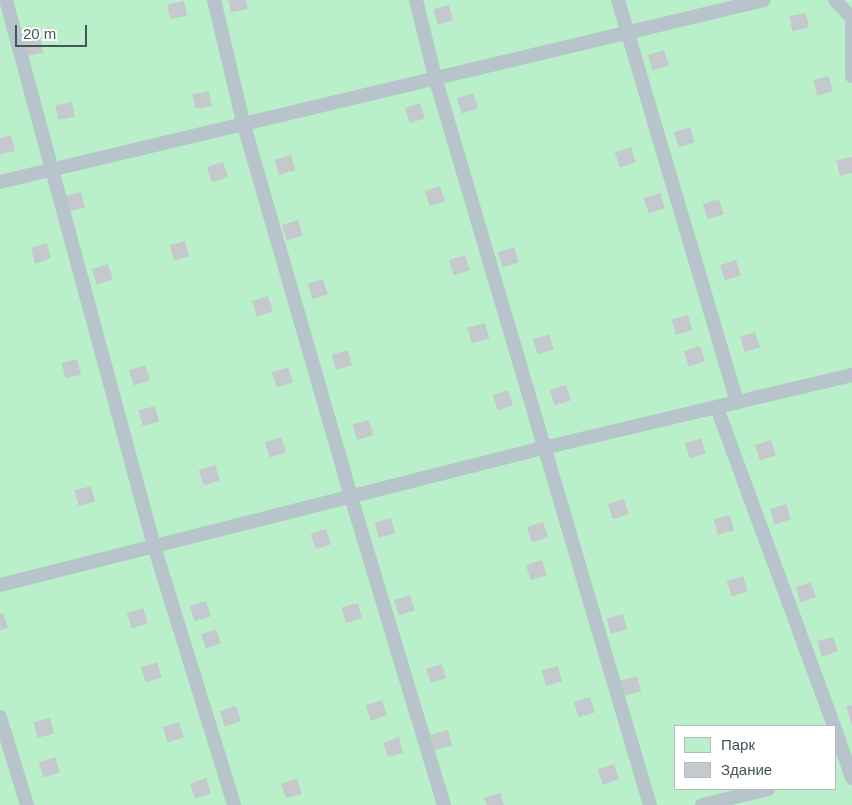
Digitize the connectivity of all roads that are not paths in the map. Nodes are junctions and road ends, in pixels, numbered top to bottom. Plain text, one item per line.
1 (6, 0) edge
2 (214, 0) edge
3 (416, 0) edge
4 (618, 0) edge
5 (764, 0) edge
6 (835, 0) edge
7 (852, 18) edge
8 (852, 23) edge
9 (626, 32) junction
10 (852, 76) edge
11 (435, 77) junction
12 (243, 122) junction
13 (49, 170) junction
14 (0, 182) edge
15 (852, 375) edge
16 (737, 403) junction
17 (717, 408) junction
18 (543, 448) junction
19 (350, 497) junction
20 (154, 546) junction
21 (0, 585) edge
22 (0, 717) edge
23 (834, 725) edge
24 (837, 734) edge
25 (837, 772) edge
26 (851, 772) edge
27 (764, 790) edge
28 (27, 805) edge
29 (234, 805) edge
30 (444, 805) edge
31 (650, 805) edge
32 (702, 805) edge

1 - 13 lane
2 - 12 lane
3 - 11 lane
4 - 9 lane
5 - 9 lane
6 - 7 lane
8 - 10 lane
9 - 11 lane
9 - 16 lane
11 - 12 lane
11 - 18 lane
12 - 13 lane
12 - 19 lane
13 - 14 lane
13 - 20 lane
15 - 16 lane
16 - 17 lane
17 - 18 lane
17 - 23 lane
18 - 19 lane
18 - 31 lane
19 - 20 lane
19 - 30 lane
20 - 21 lane
20 - 29 lane
22 - 28 lane
24 - 26 lane
25 - 26 lane
27 - 32 lane

